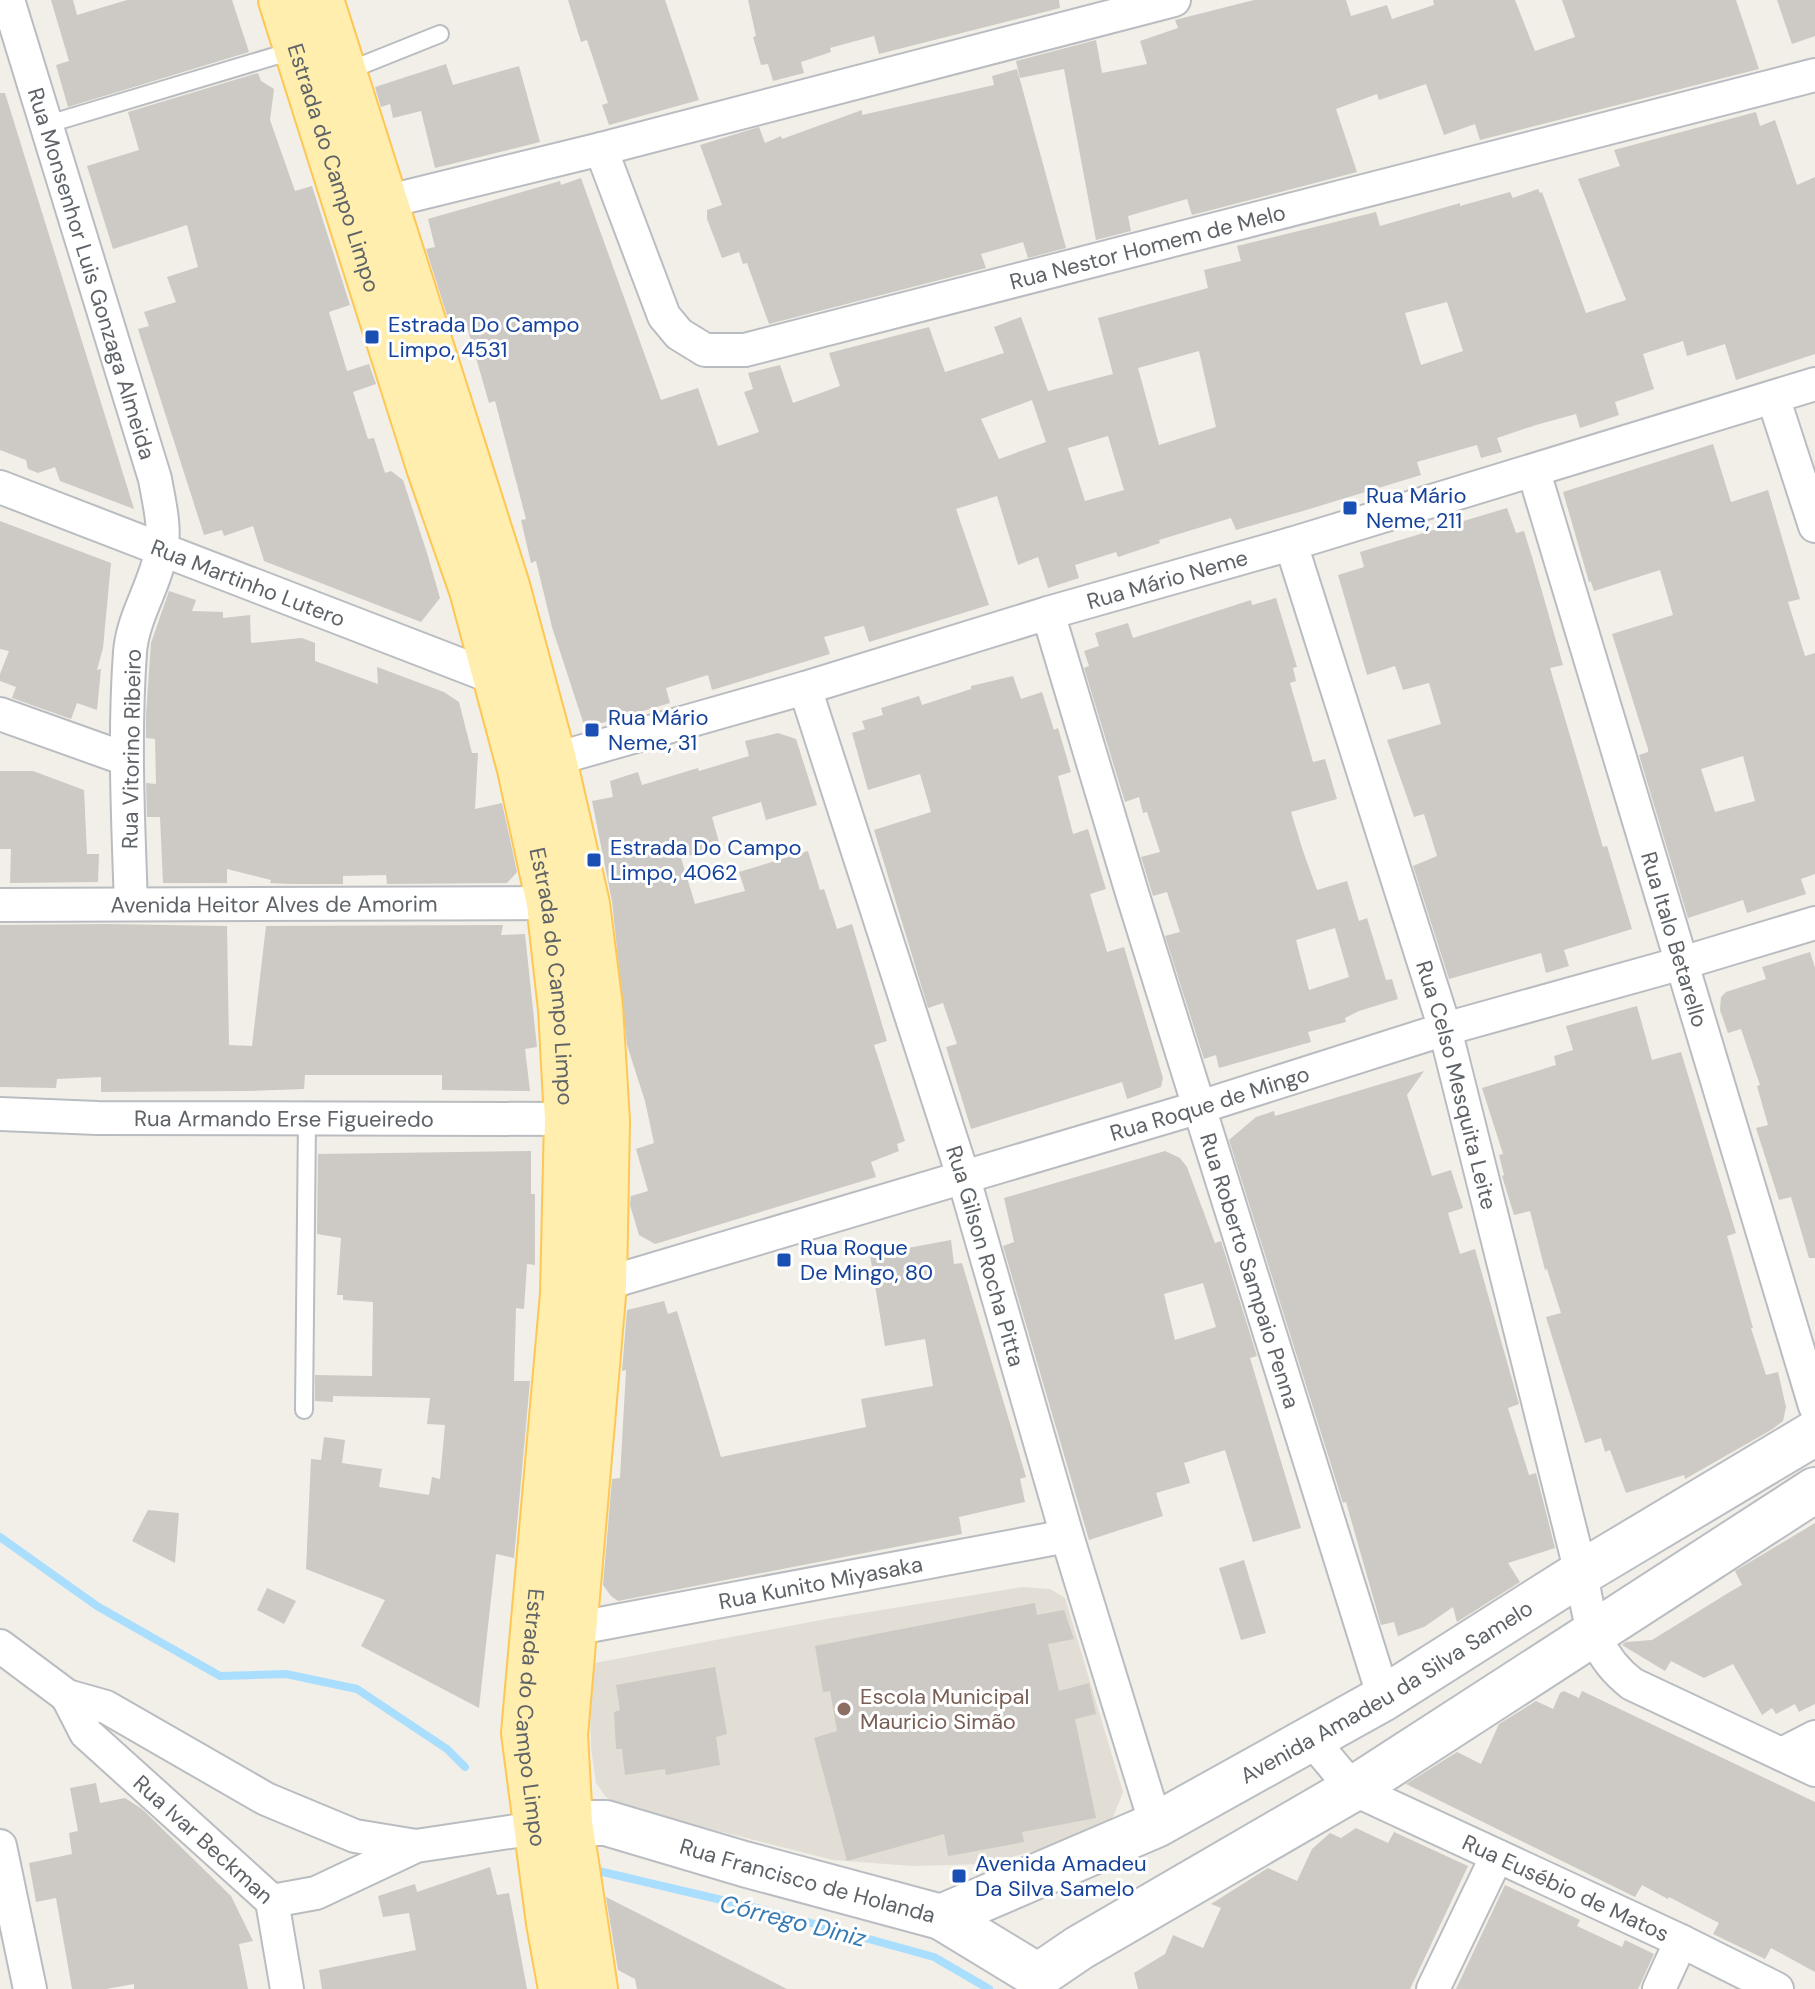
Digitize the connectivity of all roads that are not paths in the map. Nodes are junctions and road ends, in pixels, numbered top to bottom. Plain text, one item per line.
1 (8, 0) edge
2 (281, 0) edge
3 (321, 0) edge
4 (1174, 0) edge
5 (440, 34) dead end
6 (296, 49) junction
7 (344, 73) junction
8 (1815, 75) edge
9 (45, 125) junction
10 (601, 149) junction
11 (385, 202) junction
12 (1815, 384) edge
13 (1773, 397) junction
14 (1534, 472) junction
15 (0, 487) edge
16 (1815, 526) edge
17 (1291, 544) junction
18 (162, 551) junction
19 (1048, 613) junction
20 (495, 678) junction
21 (805, 688) junction
22 (0, 714) edge
23 (126, 759) junction
24 (537, 764) junction
25 (549, 903) junction
26 (131, 904) junction
27 (0, 905) edge
28 (1815, 923) edge
29 (1682, 963) junction
30 (1445, 1029) junction
31 (1200, 1107) junction
32 (0, 1114) edge
33 (307, 1119) junction
34 (567, 1119) junction
35 (964, 1179) junction
36 (604, 1284) junction
37 (1815, 1406) edge
38 (304, 1410) dead end
39 (1815, 1433) edge
40 (1815, 1490) edge
41 (1067, 1536) junction
42 (1581, 1573) junction
43 (573, 1629) junction
44 (1592, 1633) junction
45 (0, 1646) edge
46 (14, 1671) edge
47 (67, 1696) junction
48 (1384, 1698) junction
49 (1815, 1737) edge
50 (1311, 1739) junction
51 (1782, 1754) junction
52 (1815, 1770) edge
53 (1353, 1789) junction
54 (553, 1825) junction
55 (1156, 1825) junction
56 (0, 1846) edge
57 (416, 1846) junction
58 (1497, 1856) junction
59 (272, 1901) junction
60 (941, 1917) junction
61 (1681, 1941) junction
62 (1051, 1982) edge
63 (30, 1989) edge
64 (287, 1989) edge
65 (561, 1989) edge
66 (595, 1989) edge
67 (1433, 1989) edge
68 (1659, 1989) edge
69 (1777, 1989) edge

1 - 9 street, Rua Monsenhor Luis Gonzaga Almeida
2 - 6 main road, Estrada do Campo Limpo
3 - 7 main road, Estrada do Campo Limpo
4 - 10 street
5 - 7 lane
6 - 9 lane
6 - 20 main road, Estrada do Campo Limpo
7 - 11 main road, Estrada do Campo Limpo
8 - 10 street, Rua Nestor Homem de Melo
9 - 18 street, Rua Monsenhor Luis Gonzaga Almeida
10 - 11 street
11 - 24 main road, Estrada do Campo Limpo
12 - 13 street, Rua Mário Neme
13 - 14 street, Rua Mário Neme
13 - 16 street
14 - 17 street, Rua Mário Neme
14 - 29 street, Rua Italo Betarello
15 - 18 street, Rua Martinho Lutero
17 - 19 street, Rua Mário Neme
17 - 30 street, Rua Celso Mesquita Leite
18 - 20 street, Rua Martinho Lutero
18 - 23 street, Rua Vitorino Ribeiro
19 - 21 street, Rua Mário Neme
19 - 31 street, Rua Roberto Sampaio Penna
20 - 24 main road, Estrada do Campo Limpo
21 - 24 street, Rua Mário Neme
21 - 35 street, Rua Gilson Rocha Pitta
22 - 23 street
23 - 26 street, Rua Vitorino Ribeiro
24 - 25 main road, Estrada do Campo Limpo
24 - 36 main road, Estrada do Campo Limpo
25 - 26 street, Avenida Heitor Alves de Amorim
25 - 34 main road, Estrada do Campo Limpo
26 - 27 street, Avenida Heitor Alves de Amorim
28 - 29 street, Rua Roque de Mingo
29 - 30 street, Rua Roque de Mingo
29 - 37 street, Rua Italo Betarello
30 - 31 street, Rua Roque de Mingo
30 - 42 street, Rua Celso Mesquita Leite
31 - 35 street, Rua Roque de Mingo
31 - 48 street, Rua Roberto Sampaio Penna
32 - 33 street, Rua Armando Erse Figueiredo
33 - 34 street, Rua Armando Erse Figueiredo
33 - 38 lane
34 - 54 main road, Estrada do Campo Limpo
35 - 36 street, Rua Roque de Mingo
35 - 41 street, Rua Gilson Rocha Pitta
36 - 43 main road, Estrada do Campo Limpo
39 - 42 street, Avenida Amadeu da Silva Samelo
40 - 44 street
41 - 43 street, Rua Kunito Miyasaka
41 - 55 street, Rua Gilson Rocha Pitta
42 - 44 street, Rua Celso Mesquita Leite
42 - 48 street, Avenida Amadeu da Silva Samelo
43 - 54 main road, Estrada do Campo Limpo
44 - 51 street, Rua Celso Mesquita Leite
44 - 53 street
45 - 46 street, Rua Ivar Beckman
46 - 47 street, Rua Ivar Beckman
47 - 57 street, Rua Ivar Beckman
47 - 59 street, Rua Ivar Beckman
48 - 50 street, Avenida Amadeu da Silva Samelo
49 - 51 street
50 - 53 street
50 - 55 street, Avenida Amadeu da Silva Samelo
51 - 52 street, Rua Celso Mesquita Leite
53 - 58 street, Rua Eusébio de Matos
53 - 62 street
54 - 57 street, Rua Ivar Beckman
54 - 60 street, Rua Francisco de Holanda
54 - 65 main road, Estrada do Campo Limpo
54 - 66 main road, Estrada do Campo Limpo
55 - 60 street, Avenida Amadeu da Silva Samelo
56 - 63 street
57 - 59 street, Rua Ivar Beckman
58 - 61 street, Rua Eusébio de Matos
58 - 67 street
59 - 64 street
60 - 62 street, Rua Francisco de Holanda
61 - 68 street
61 - 69 street, Rua Eusébio de Matos

